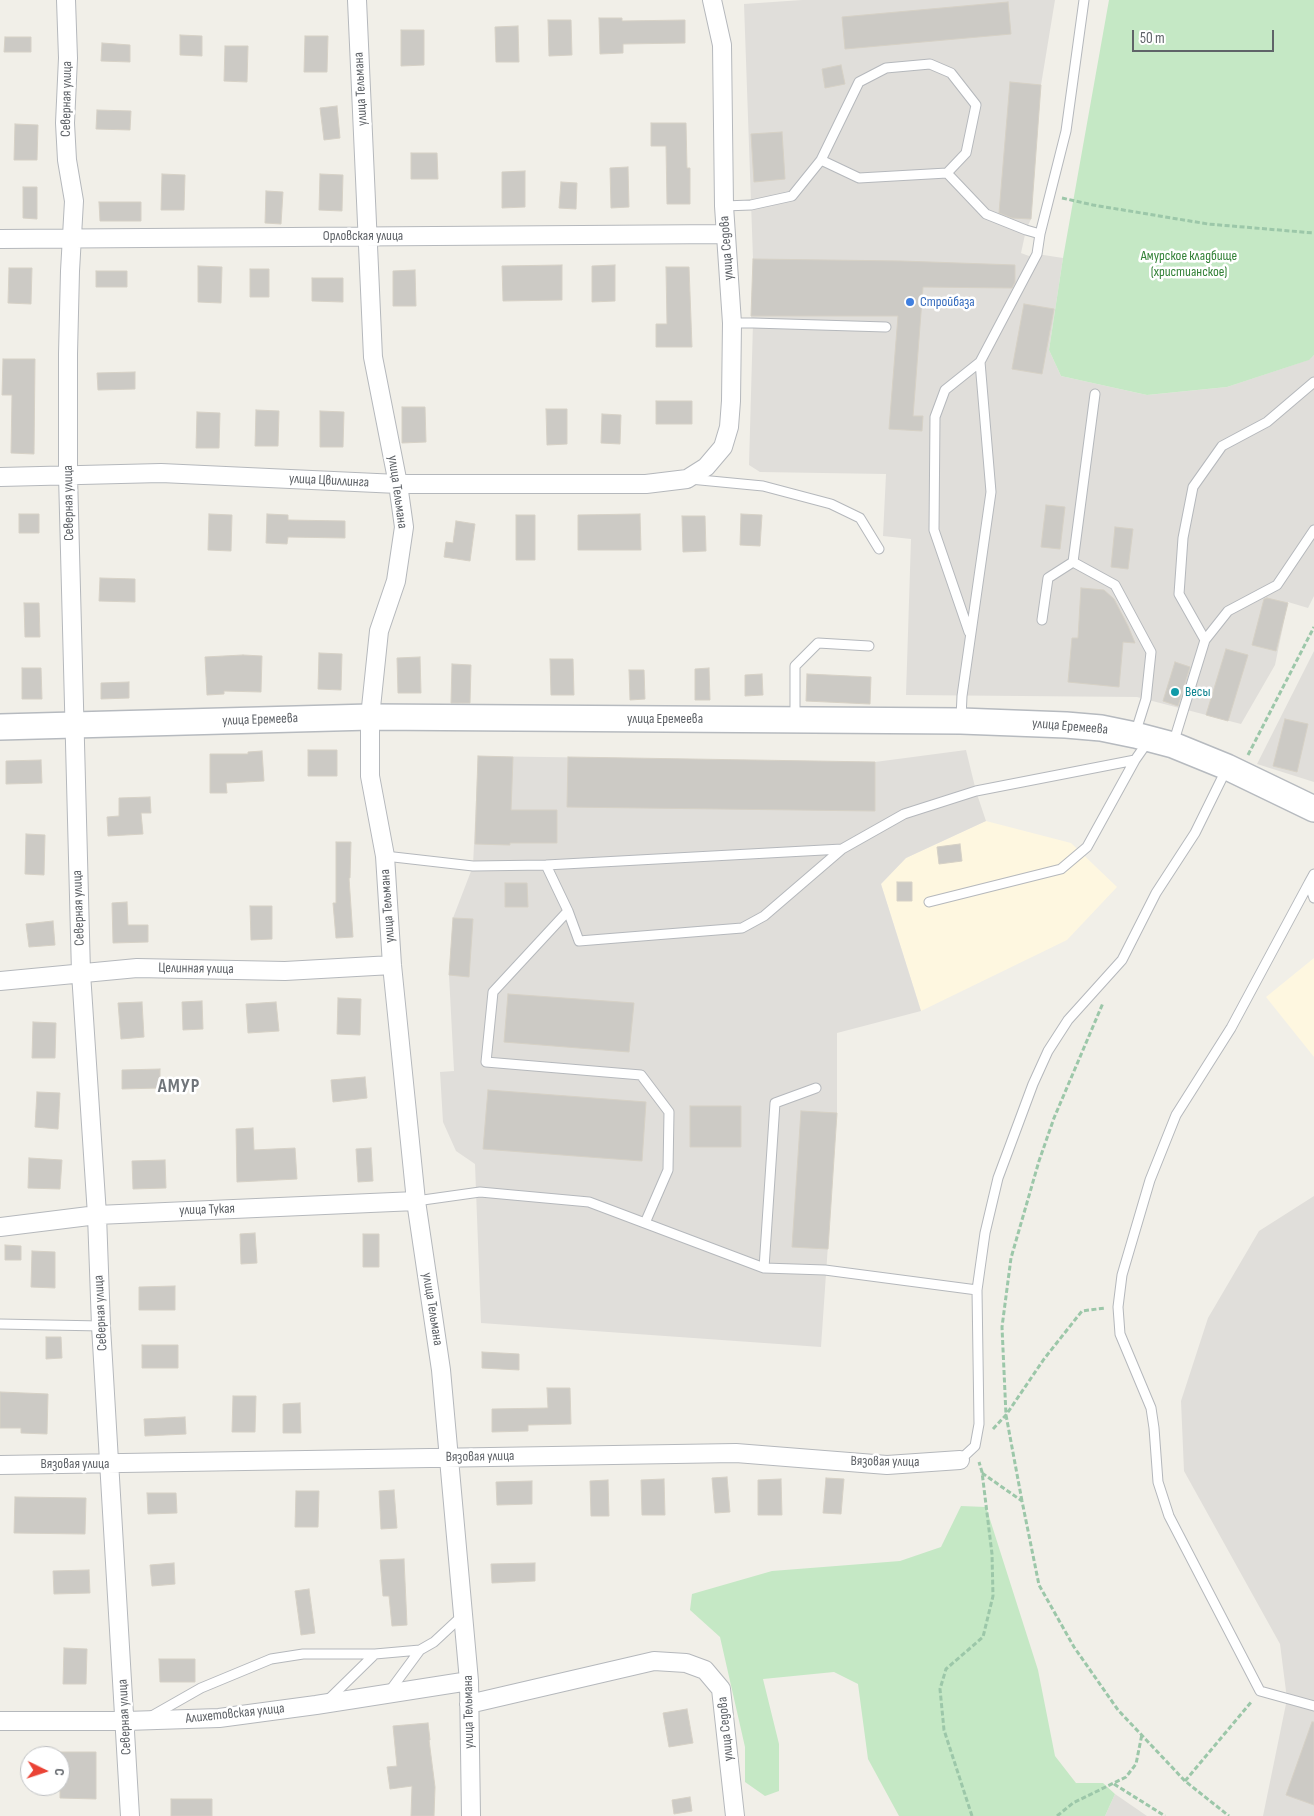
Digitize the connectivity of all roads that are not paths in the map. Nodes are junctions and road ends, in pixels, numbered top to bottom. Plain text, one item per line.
1 (66, 0) edge
2 (357, 0) edge
3 (712, 0) edge
4 (1084, 0) edge
5 (821, 160) junction
6 (947, 173) junction
7 (724, 206) junction
8 (726, 234) junction
9 (1040, 234) junction
10 (368, 236) junction
11 (72, 238) junction
12 (0, 239) edge
13 (732, 324) junction
14 (886, 327) dead end
15 (980, 362) junction
16 (1314, 382) edge
17 (1095, 394) dead end
18 (68, 475) junction
19 (0, 477) edge
20 (687, 479) junction
21 (398, 484) junction
22 (1314, 530) edge
23 (878, 550) dead end
24 (1073, 562) junction
25 (1042, 620) dead end
26 (970, 635) junction
27 (1205, 640) junction
28 (869, 646) dead end
29 (370, 717) junction
30 (795, 720) junction
31 (961, 721) junction
32 (74, 726) junction
33 (0, 727) edge
34 (1153, 739) junction
35 (1134, 760) junction
36 (1236, 765) junction
37 (1314, 809) edge
38 (842, 849) junction
39 (385, 856) junction
40 (546, 865) junction
41 (1314, 874) edge
42 (1309, 883) junction
43 (1314, 898) edge
44 (929, 902) dead end
45 (568, 911) junction
46 (392, 965) junction
47 (81, 974) junction
48 (0, 981) edge
49 (816, 1088) dead end
50 (416, 1202) junction
51 (97, 1215) junction
52 (645, 1223) junction
53 (0, 1227) edge
54 (764, 1268) junction
55 (977, 1290) junction
56 (0, 1324) edge
57 (101, 1326) junction
58 (449, 1457) junction
59 (960, 1460) joint
60 (110, 1464) junction
61 (0, 1465) edge
62 (463, 1615) junction
63 (420, 1650) junction
64 (375, 1654) junction
65 (469, 1681) junction
66 (388, 1694) junction
67 (325, 1703) junction
68 (469, 1704) junction
69 (1314, 1706) edge
70 (144, 1720) junction
71 (0, 1721) edge
72 (126, 1721) junction
73 (130, 1816) edge
74 (472, 1816) edge
75 (736, 1816) edge

1 - 11 street, Северная улица
2 - 10 street, улица Тельмана
3 - 7 street, улица Седова
4 - 9 lane
5 - 6 lane
5 - 6 lane
5 - 7 lane
6 - 9 lane
7 - 8 street, улица Седова
8 - 10 street, Орловская улица
8 - 13 street, улица Седова
9 - 15 lane
10 - 11 street, Орловская улица
10 - 21 street, улица Тельмана
11 - 12 street, Орловская улица
11 - 18 street, Северная улица
13 - 14 lane
13 - 20 street, улица Седова
15 - 26 lane
15 - 26 lane
16 - 27 lane
17 - 24 lane
18 - 19 street, улица Цвиллинга
18 - 21 street, улица Цвиллинга
18 - 32 street, Северная улица
20 - 21 street, улица Цвиллинга
20 - 23 lane
21 - 29 street, улица Тельмана
22 - 27 lane
24 - 25 lane
24 - 34 lane
26 - 31 lane
27 - 34 lane
28 - 30 lane
29 - 30 street, улица Еремеева
29 - 32 street, улица Еремеева
29 - 39 street, улица Тельмана
30 - 31 street, улица Еремеева
31 - 34 street, улица Еремеева
32 - 33 street, улица Еремеева
32 - 47 street, Северная улица
34 - 35 lane
34 - 36 street, улица Еремеева
35 - 38 lane
35 - 44 lane
36 - 37 street, улица Еремеева
36 - 55 lane
38 - 40 lane
38 - 45 lane
39 - 40 lane
39 - 46 street, улица Тельмана
40 - 45 lane
41 - 42 lane
42 - 43 lane
42 - 69 lane
45 - 52 lane
46 - 47 street, Целинная улица
46 - 50 street, улица Тельмана
47 - 48 street, Целинная улица
47 - 51 street, Северная улица
49 - 54 lane
50 - 51 street, улица Тукая
50 - 52 lane
50 - 58 street, улица Тельмана
51 - 53 street, улица Тукая
51 - 57 street, Северная улица
52 - 54 lane
54 - 55 lane
55 - 59 lane
56 - 57 lane
57 - 60 street, Северная улица
58 - 59 street, Вязовая улица
58 - 60 street, Вязовая улица
58 - 62 street, улица Тельмана
60 - 61 street, Вязовая улица
60 - 72 street, Северная улица
62 - 63 lane
62 - 65 street, улица Тельмана
63 - 64 lane
63 - 66 lane
64 - 67 lane
64 - 70 lane
65 - 66 street, Алихетовская улица
65 - 68 street, улица Тельмана
66 - 67 street, Алихетовская улица
67 - 70 street, Алихетовская улица
68 - 74 street, улица Тельмана
68 - 75 street, улица Седова
70 - 72 street, Алихетовская улица
71 - 72 street, Алихетовская улица
72 - 73 street, Северная улица

